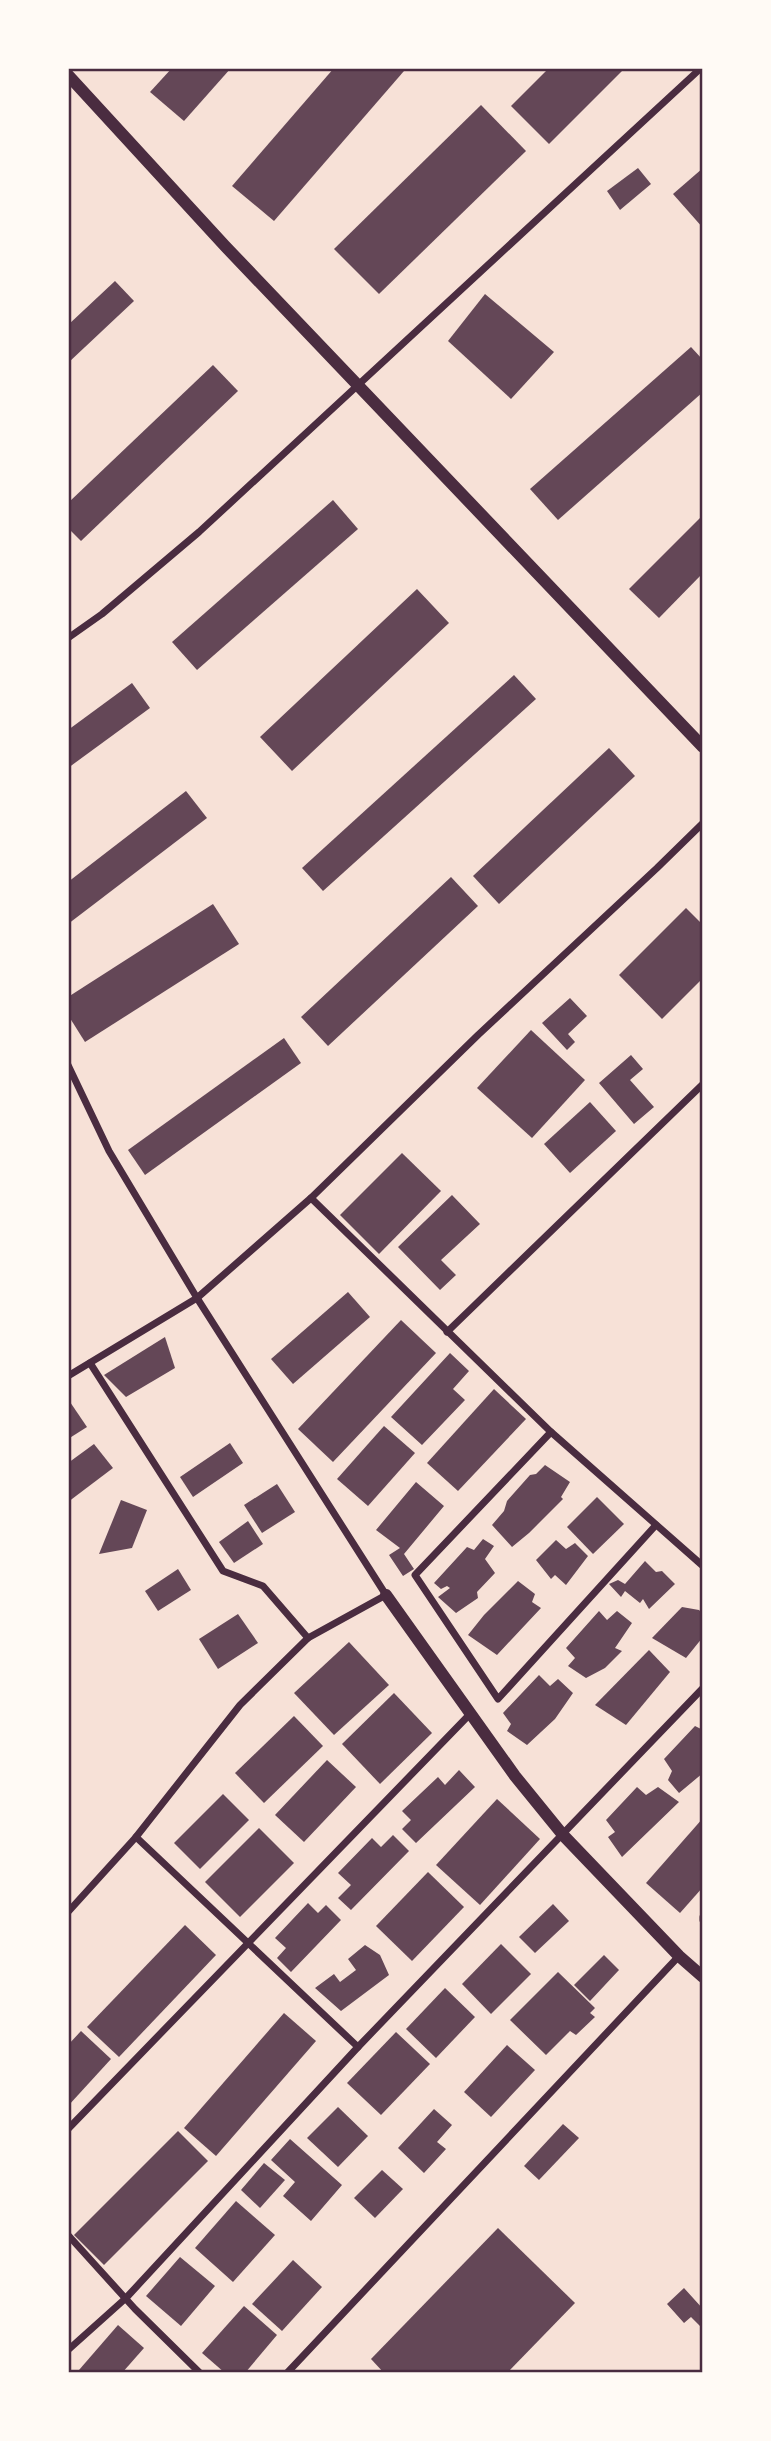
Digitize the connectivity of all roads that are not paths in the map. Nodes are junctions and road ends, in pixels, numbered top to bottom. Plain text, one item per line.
1 (701, 68) edge
2 (68, 75) edge
3 (358, 383) junction
4 (68, 638) edge
5 (703, 747) edge
6 (703, 823) edge
7 (68, 1065) edge
8 (703, 1084) edge
9 (311, 1198) junction
10 (197, 1298) junction
11 (447, 1332) junction
12 (90, 1363) junction
13 (68, 1376) edge
14 (551, 1432) junction
15 (656, 1525) junction
16 (703, 1566) edge
17 (386, 1595) junction
18 (308, 1638) junction
19 (703, 1688) edge
20 (470, 1714) junction
21 (564, 1835) junction
22 (136, 1837) junction
23 (68, 1912) edge
24 (248, 1943) junction
25 (679, 1956) junction
26 (703, 1977) edge
27 (358, 2047) junction
28 (68, 2129) edge
29 (68, 2235) edge
30 (126, 2298) junction
31 (68, 2350) edge
32 (200, 2373) edge
33 (287, 2373) edge

1 - 3 street
2 - 3 street
3 - 4 street
3 - 5 street
6 - 9 street
7 - 10 street
8 - 11 street
9 - 10 street
9 - 11 street
10 - 12 street
10 - 17 street
11 - 14 street
12 - 13 street
12 - 18 street
14 - 15 street
14 - 15 street
15 - 16 street
17 - 18 street
17 - 20 street
18 - 22 street
19 - 21 street
20 - 21 street
20 - 24 street
21 - 25 street
21 - 27 street
22 - 23 street
22 - 24 street
24 - 27 street
24 - 28 street
25 - 26 street
25 - 33 street
27 - 30 street
29 - 30 street
30 - 31 street
30 - 32 street

